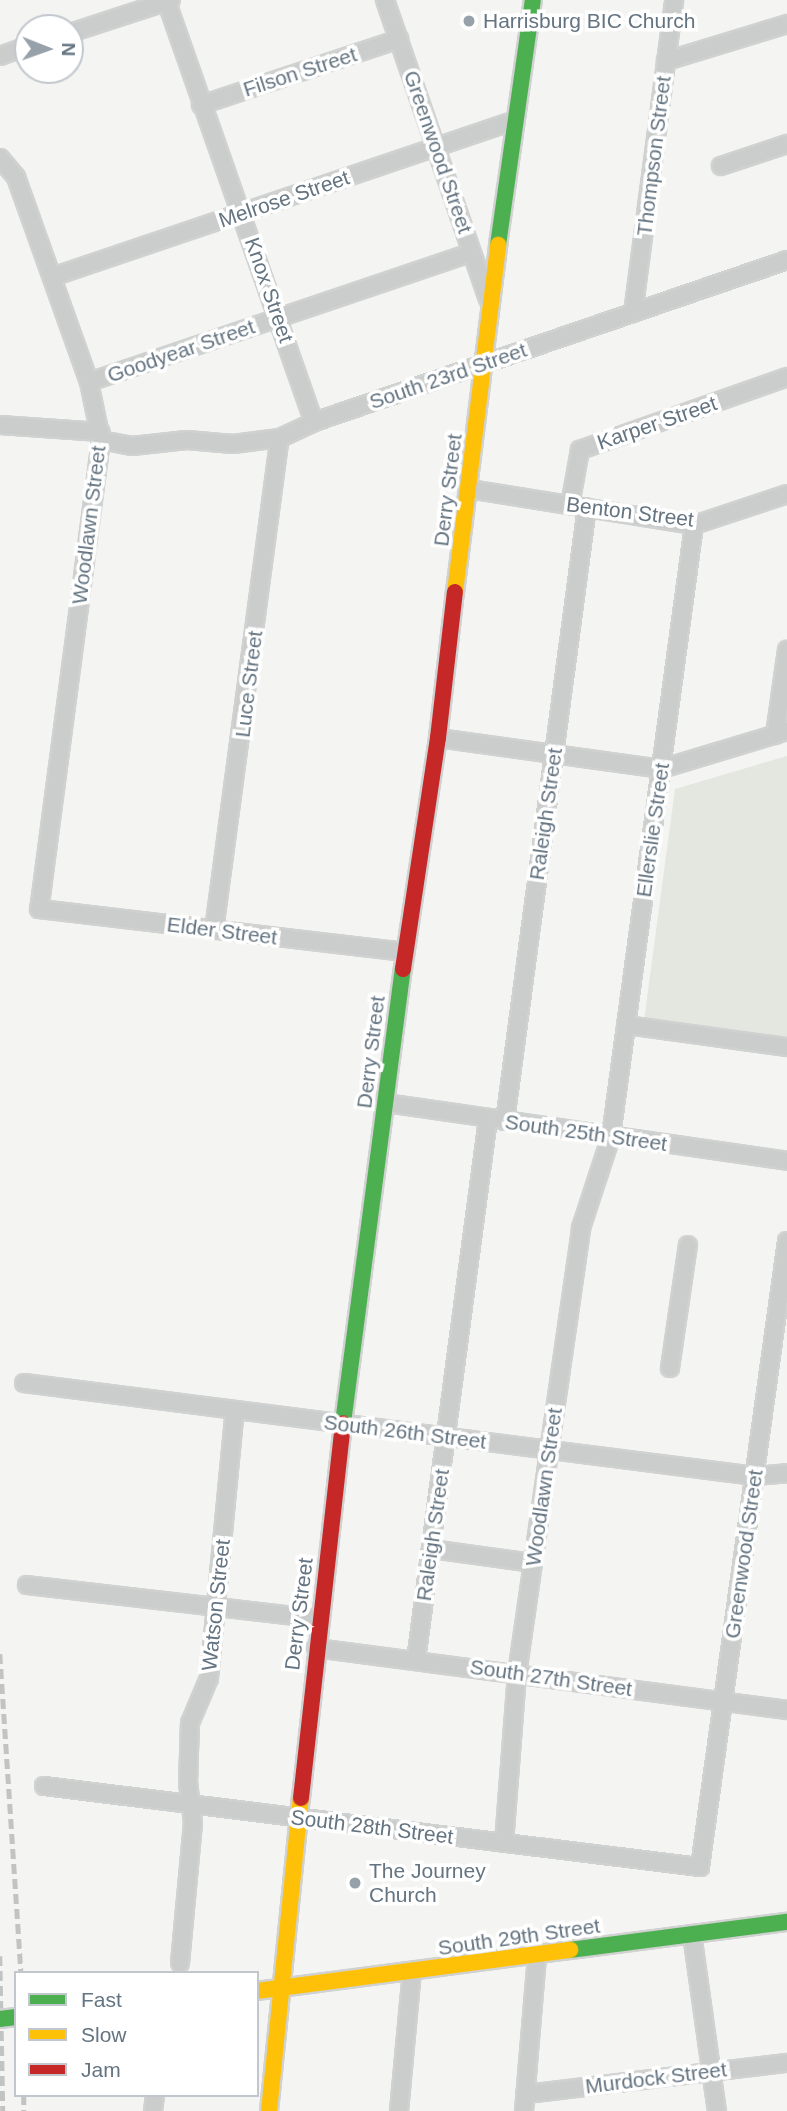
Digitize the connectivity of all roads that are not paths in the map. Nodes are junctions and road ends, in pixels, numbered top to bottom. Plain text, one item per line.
1 (168, 0) edge
2 (385, 0) edge
3 (533, 0) edge
4 (674, 0) edge
5 (787, 24) edge
6 (84, 28) edge
7 (399, 40) junction
8 (666, 61) junction
9 (201, 106) junction
10 (515, 120) junction
11 (787, 144) edge
12 (436, 147) junction
13 (0, 158) edge
14 (721, 166) dead end
15 (243, 213) junction
16 (472, 252) junction
17 (787, 260) edge
18 (52, 277) junction
19 (490, 303) junction
20 (633, 313) junction
21 (278, 318) junction
22 (485, 363) junction
23 (787, 377) edge
24 (89, 382) junction
25 (314, 422) junction
26 (0, 425) edge
27 (101, 436) junction
28 (280, 438) junction
29 (469, 489) junction
30 (787, 494) edge
31 (570, 505) junction
32 (587, 508) junction
33 (694, 525) junction
34 (787, 650) edge
35 (781, 733) edge
36 (438, 738) junction
37 (554, 754) junction
38 (661, 769) junction
39 (39, 909) joint
40 (214, 930) junction
41 (405, 952) junction
42 (626, 1025) junction
43 (787, 1047) edge
44 (386, 1103) junction
45 (488, 1119) junction
46 (505, 1121) junction
47 (611, 1136) junction
48 (787, 1161) edge
49 (787, 1241) edge
50 (688, 1245) dead end
51 (670, 1368) dead end
52 (24, 1383) dead end
53 (235, 1410) junction
54 (343, 1425) junction
55 (446, 1437) junction
56 (549, 1450) junction
57 (787, 1473) edge
58 (755, 1476) junction
59 (431, 1549) junction
60 (533, 1563) junction
61 (27, 1585) dead end
62 (217, 1606) junction
63 (320, 1619) junction
64 (316, 1648) junction
65 (416, 1660) junction
66 (517, 1674) junction
67 (723, 1701) junction
68 (787, 1710) edge
69 (44, 1786) dead end
70 (189, 1804) junction
71 (299, 1817) junction
72 (504, 1843) junction
73 (700, 1867) joint
74 (787, 1922) edge
75 (692, 1934) junction
76 (537, 1956) junction
77 (180, 1963) dead end
78 (412, 1972) junction
79 (281, 1988) junction
80 (259, 1990) edge
81 (787, 2063) edge
82 (711, 2072) junction
83 (526, 2094) junction
84 (269, 2111) edge
85 (399, 2111) edge
86 (524, 2111) edge
87 (717, 2111) edge

1 - 6 street
1 - 9 street, Knox Street
2 - 7 street, Greenwood Street
3 - 10 main road, Derry Street
4 - 8 street, Thompson Street
5 - 8 street
7 - 9 street, Filson Street
7 - 12 street, Greenwood Street
8 - 20 street, Thompson Street
9 - 15 street, Knox Street
10 - 12 street, Melrose Street
10 - 19 main road, Derry Street
11 - 14 street
12 - 15 street, Melrose Street
12 - 16 street, Greenwood Street
13 - 18 street, Woodlawn Street
15 - 18 street, Melrose Street
15 - 21 street, Knox Street
16 - 19 street, Greenwood Street
16 - 21 street, Goodyear Street
17 - 20 street, South 23rd Street
18 - 24 street, Woodlawn Street
19 - 22 main road, Derry Street
20 - 22 street, South 23rd Street
21 - 24 street, Goodyear Street
21 - 25 street, Knox Street
22 - 25 street, South 23rd Street
22 - 29 main road, Derry Street
23 - 31 street, Karper Street
24 - 27 street, Woodlawn Street
25 - 28 street, South 23rd Street
26 - 27 street, South 23rd Street
27 - 28 street, South 23rd Street
27 - 39 street, Woodlawn Street
28 - 40 street, Luce Street
29 - 31 street, Benton Street
29 - 36 main road, Derry Street
30 - 33 street, Benton Street
31 - 32 street, Benton Street
32 - 33 street, Benton Street
32 - 37 street, Raleigh Street
33 - 38 street, Ellerslie Street
34 - 35 street
35 - 38 street
36 - 37 street
36 - 41 main road, Derry Street
37 - 38 street
37 - 46 street, Raleigh Street
38 - 42 street, Ellerslie Street
39 - 40 street, Elder Street
40 - 41 street, Elder Street
41 - 44 main road, Derry Street
42 - 43 street
42 - 47 street, Ellerslie Street
44 - 45 street, South 25th Street
44 - 54 main road, Derry Street
45 - 46 street, South 25th Street
45 - 55 street, Raleigh Street
46 - 47 street, South 25th Street
47 - 48 street, South 25th Street
47 - 56 street, Woodlawn Street
49 - 58 street, Greenwood Street
50 - 51 street
52 - 53 street, South 26th Street
53 - 54 street, South 26th Street
53 - 62 street, Watson Street
54 - 55 street, South 26th Street
54 - 63 main road, Derry Street
55 - 56 street, South 26th Street
55 - 59 street, Raleigh Street
56 - 58 street, South 26th Street
56 - 60 street, Woodlawn Street
57 - 58 street, South 26th Street
58 - 67 street, Greenwood Street
59 - 60 street
59 - 65 street, Raleigh Street
60 - 66 street, Woodlawn Street
61 - 62 street
62 - 63 street
62 - 70 street, Watson Street
63 - 64 main road, Derry Street
64 - 65 street, South 27th Street
64 - 71 main road, Derry Street
65 - 66 street, South 27th Street
66 - 67 street, South 27th Street
66 - 72 street, Woodlawn Street
67 - 68 street, South 27th Street
67 - 73 street, Greenwood Street
69 - 70 street, South 28th Street
70 - 71 street, South 28th Street
70 - 77 street, Watson Street
71 - 72 street, South 28th Street
71 - 79 main road, Derry Street
72 - 73 street, South 28th Street
74 - 75 main road, South 29th Street
75 - 76 main road, South 29th Street
75 - 82 street
76 - 78 main road, South 29th Street
76 - 83 street
78 - 79 main road, South 29th Street
78 - 85 street
79 - 80 main road, South 29th Street
79 - 84 main road, Derry Street
81 - 82 street, Murdock Street
82 - 83 street, Murdock Street
82 - 87 street
83 - 86 street

